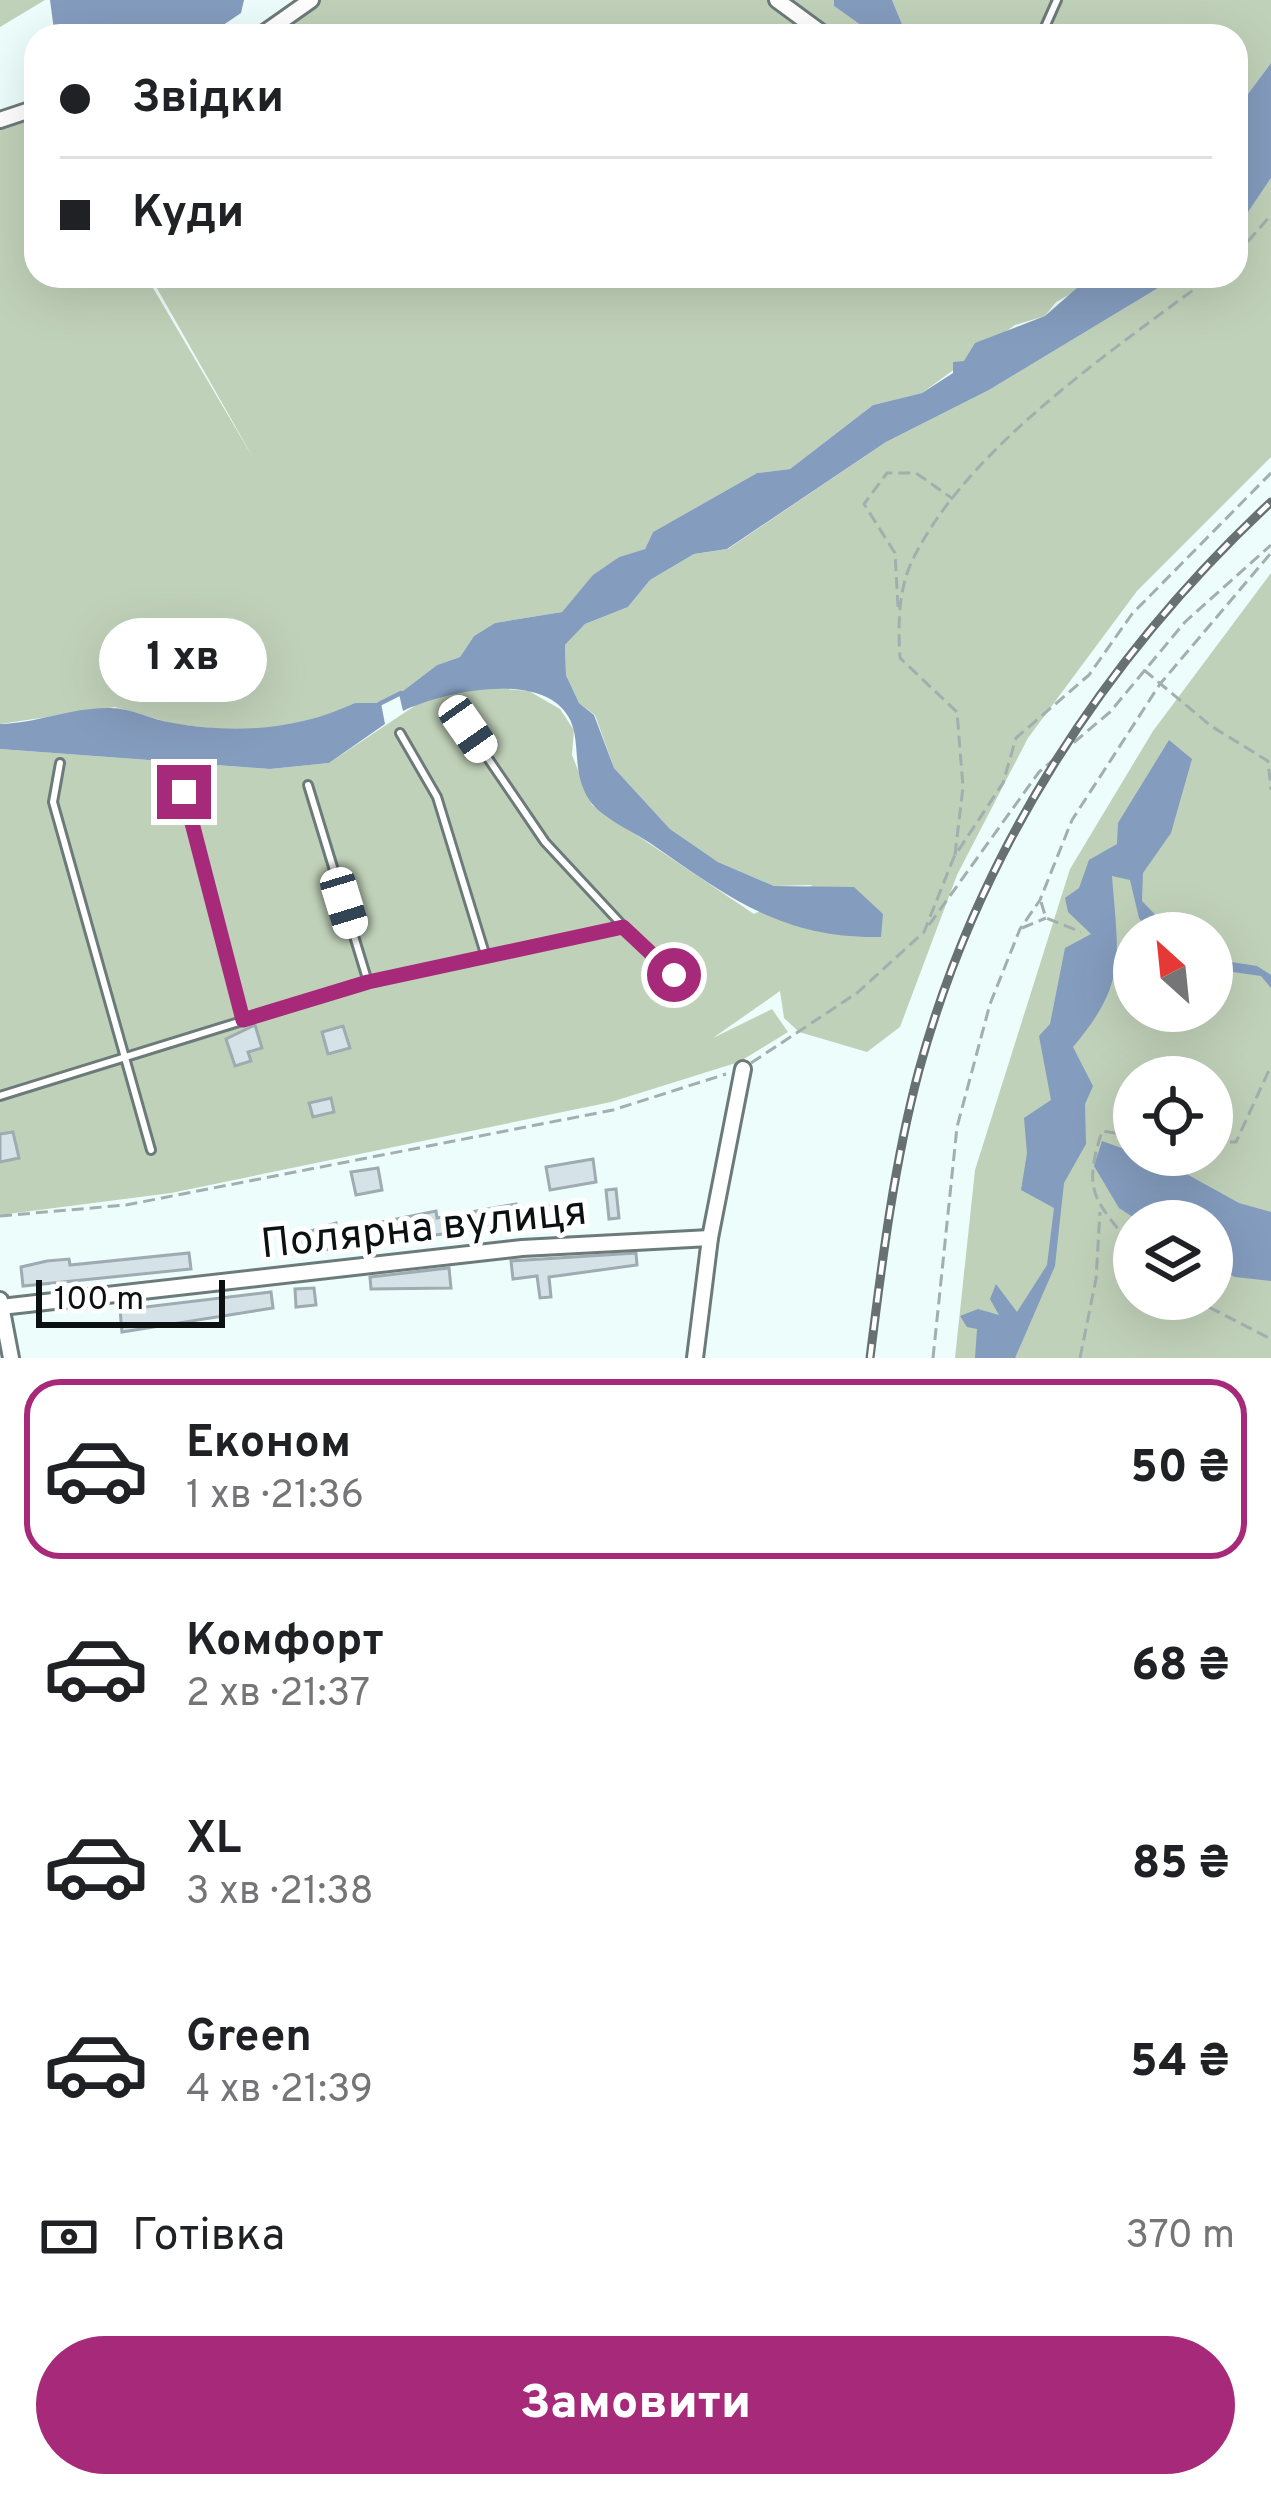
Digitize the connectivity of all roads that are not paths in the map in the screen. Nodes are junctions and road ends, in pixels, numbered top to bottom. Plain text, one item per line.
1 (310, 0) edge
2 (777, 0) edge
3 (277, 24) edge
4 (810, 24) edge
5 (468, 729) dead end
6 (400, 733) dead end
7 (59, 763) dead end
8 (308, 785) dead end
9 (184, 792) dead end
10 (623, 927) junction
11 (486, 957) junction
12 (674, 975) dead end
13 (368, 982) junction
14 (243, 1020) junction
15 (124, 1057) junction
16 (742, 1069) road end
17 (0, 1096) edge
18 (151, 1150) dead end
19 (710, 1238) junction
20 (1, 1304) edge
21 (11, 1358) edge
22 (695, 1358) edge

1 - 3 street
2 - 4 street
5 - 10 lane
6 - 11 lane
7 - 15 lane
8 - 13 lane
9 - 14 lane
10 - 11 lane
10 - 12 lane
11 - 13 lane
13 - 14 lane
14 - 15 lane
15 - 17 lane
15 - 18 lane
16 - 19 street
19 - 20 street, Полярна вулиця
19 - 22 street
20 - 21 street

